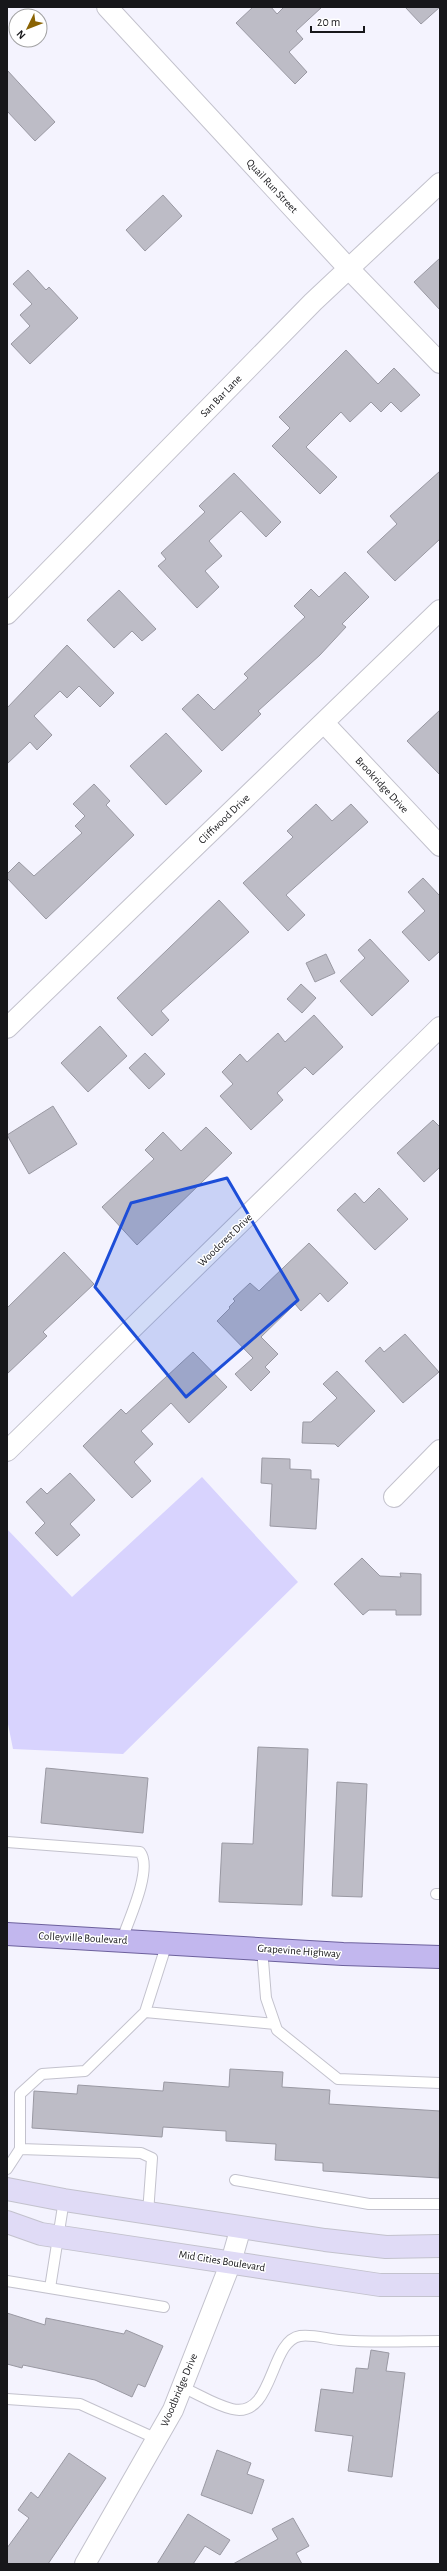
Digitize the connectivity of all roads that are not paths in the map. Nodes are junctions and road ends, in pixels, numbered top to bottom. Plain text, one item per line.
1 (107, 7) edge
2 (440, 183) edge
3 (349, 270) junction
4 (440, 363) edge
5 (440, 610) edge
6 (7, 614) edge
7 (324, 723) junction
8 (440, 846) edge
9 (440, 1027) edge
10 (7, 1028) edge
11 (440, 1450) edge
12 (7, 1451) edge
13 (394, 1497) dead end
14 (7, 1842) edge
15 (7, 1934) edge
16 (122, 1939) junction
17 (163, 1942) junction
18 (262, 1948) junction
19 (440, 1957) edge
20 (144, 2012) junction
21 (275, 2024) junction
22 (440, 2083) edge
23 (20, 2150) junction
24 (7, 2169) edge
25 (235, 2180) dead end
26 (7, 2189) edge
27 (64, 2200) junction
28 (440, 2204) edge
29 (148, 2213) junction
30 (7, 2222) edge
31 (241, 2227) junction
32 (60, 2237) junction
33 (440, 2246) edge
34 (231, 2262) junction
35 (7, 2281) edge
36 (440, 2285) edge
37 (50, 2288) junction
38 (164, 2307) dead end
39 (440, 2341) edge
40 (182, 2387) junction
41 (7, 2398) edge
42 (157, 2439) junction
43 (85, 2564) edge

1 - 3 street, Quail Run Street
2 - 3 street, San Bar Lane
3 - 4 street, Quail Run Street
3 - 6 street, San Bar Lane
5 - 7 street, Cliffwood Drive
7 - 8 street, Brookridge Drive
7 - 10 street, Cliffwood Drive
9 - 12 street, Woodcrest Drive
11 - 13 street
14 - 16 lane
15 - 16 main road, Colleyville Boulevard
16 - 17 main road, Colleyville Boulevard
17 - 18 main road, Grapevine Highway
17 - 20 lane
18 - 19 main road, Grapevine Highway
18 - 21 lane
20 - 21 lane
20 - 23 lane
21 - 22 lane
23 - 24 lane
23 - 29 lane
25 - 28 lane
26 - 27 main road
27 - 29 main road
27 - 32 lane
29 - 31 main road
30 - 32 main road, Mid Cities Boulevard
31 - 33 main road
31 - 34 street, Woodbridge Drive
32 - 34 main road, Mid Cities Boulevard
32 - 37 lane
34 - 36 main road, Mid Cities Boulevard
34 - 40 street, Woodbridge Drive
35 - 37 lane
37 - 38 lane
39 - 40 lane
40 - 42 street, Woodbridge Drive
41 - 42 lane
42 - 43 street, Woodbridge Drive

